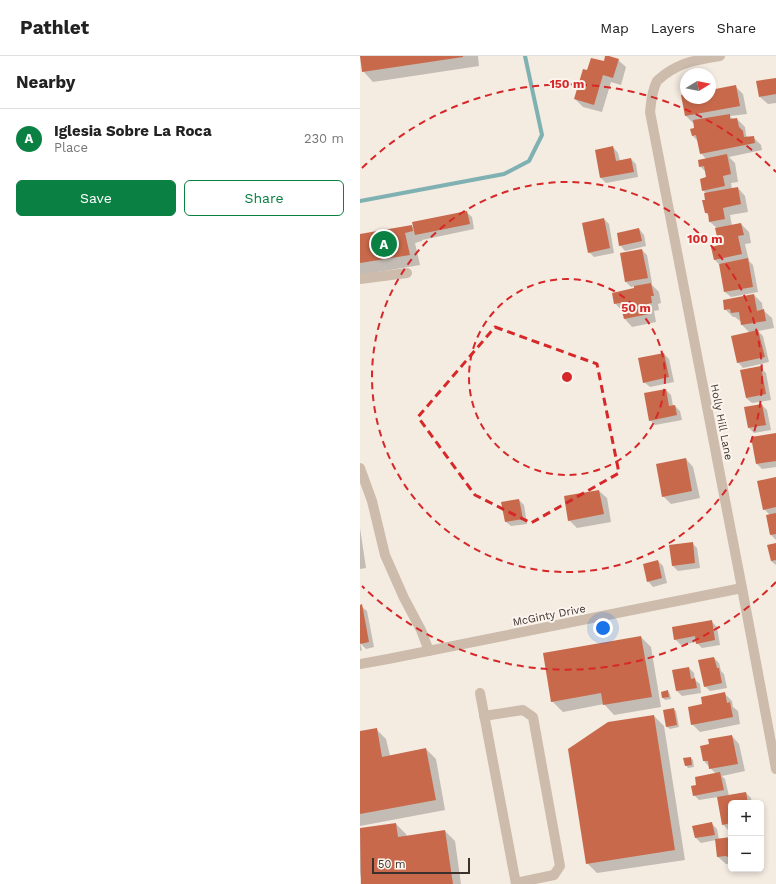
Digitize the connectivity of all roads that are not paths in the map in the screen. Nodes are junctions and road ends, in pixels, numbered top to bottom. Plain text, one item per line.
1 (720, 56) edge
2 (407, 273) dead end
3 (360, 279) edge
4 (360, 468) edge
5 (742, 588) junction
6 (429, 651) junction
7 (360, 664) edge
8 (480, 693) dead end
9 (484, 716) junction
10 (776, 770) edge
11 (516, 884) edge

1 - 5 street, Holly Hill Lane
2 - 3 street
4 - 6 street
5 - 6 street, McGinty Drive
5 - 10 street, Holly Hill Lane
6 - 7 street, McGinty Drive
8 - 9 street
9 - 11 street
9 - 11 street

